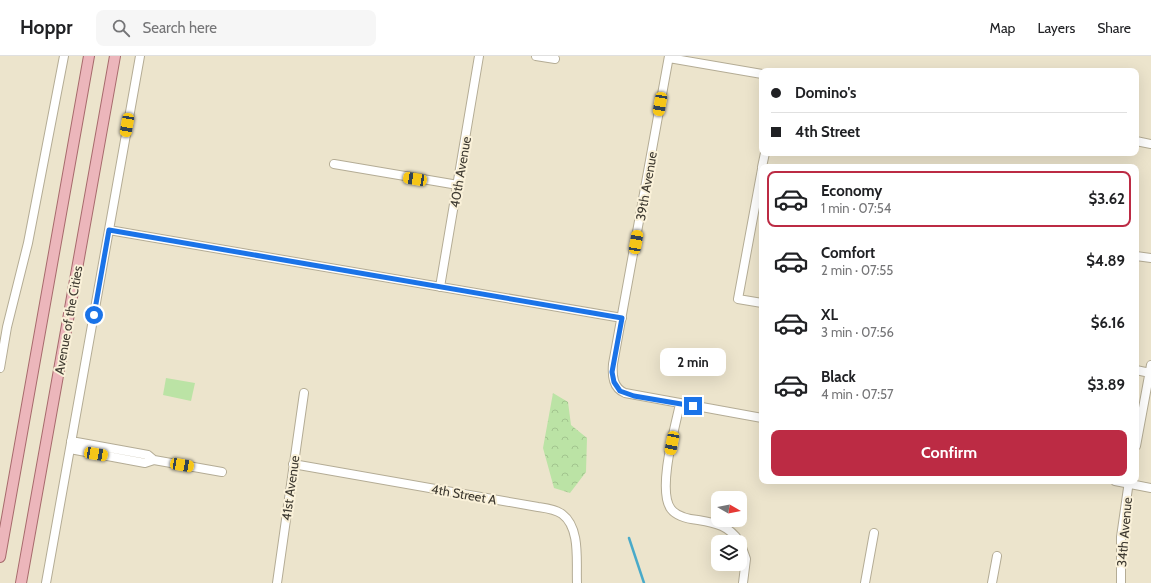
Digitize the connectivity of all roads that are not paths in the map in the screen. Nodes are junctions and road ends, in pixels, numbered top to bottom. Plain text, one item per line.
1 (64, 56) edge
2 (89, 56) edge
3 (140, 56) edge
4 (479, 56) edge
5 (536, 56) edge
6 (669, 57) edge
7 (115, 58) edge
8 (555, 59) dead end
9 (759, 73) edge
10 (1139, 142) edge
11 (1151, 144) edge
12 (334, 164) dead end
13 (458, 185) junction
14 (759, 193) edge
15 (109, 230) junction
16 (1139, 256) edge
17 (1151, 258) edge
18 (440, 287) junction
19 (759, 302) edge
20 (622, 318) junction
21 (2, 344) edge
22 (0, 368) edge
23 (1150, 369) edge
24 (1139, 370) edge
25 (304, 393) dead end
26 (680, 404) junction
27 (759, 417) edge
28 (1139, 430) edge
29 (72, 441) junction
30 (70, 449) junction
31 (154, 460) junction
32 (293, 464) junction
33 (222, 472) dead end
34 (1129, 484) edge
35 (1136, 484) edge
36 (1151, 488) edge
37 (874, 533) dead end
38 (735, 535) edge
39 (997, 556) dead end
40 (0, 557) edge
41 (744, 571) edge
42 (22, 583) edge
43 (46, 583) edge
44 (277, 583) edge
45 (577, 583) edge
46 (743, 583) edge
47 (865, 583) edge
48 (992, 583) edge
49 (1121, 583) edge

1 - 21 street
2 - 40 main road, Avenue of the Cities
3 - 15 street, Avenue of the Cities
4 - 13 street, 40th Avenue
5 - 8 street
6 - 9 street
6 - 20 street, 39th Avenue
7 - 42 main road, Avenue of the Cities
10 - 11 street
12 - 13 street
13 - 18 street, 40th Avenue
14 - 19 street
15 - 18 street
15 - 29 street, Avenue of the Cities
16 - 17 street
18 - 20 street
20 - 26 street, 39th Avenue
21 - 22 street
23 - 24 street
23 - 28 street
25 - 32 street, 41st Avenue
26 - 27 street
26 - 38 street
29 - 30 street, Avenue of the Cities
29 - 31 street
30 - 31 street
30 - 43 street, Avenue of the Cities
31 - 33 street
32 - 44 street, 41st Avenue
32 - 45 street, 4th Street A
34 - 49 street, 34th Avenue
35 - 36 street
37 - 47 street
39 - 48 street
41 - 46 street

